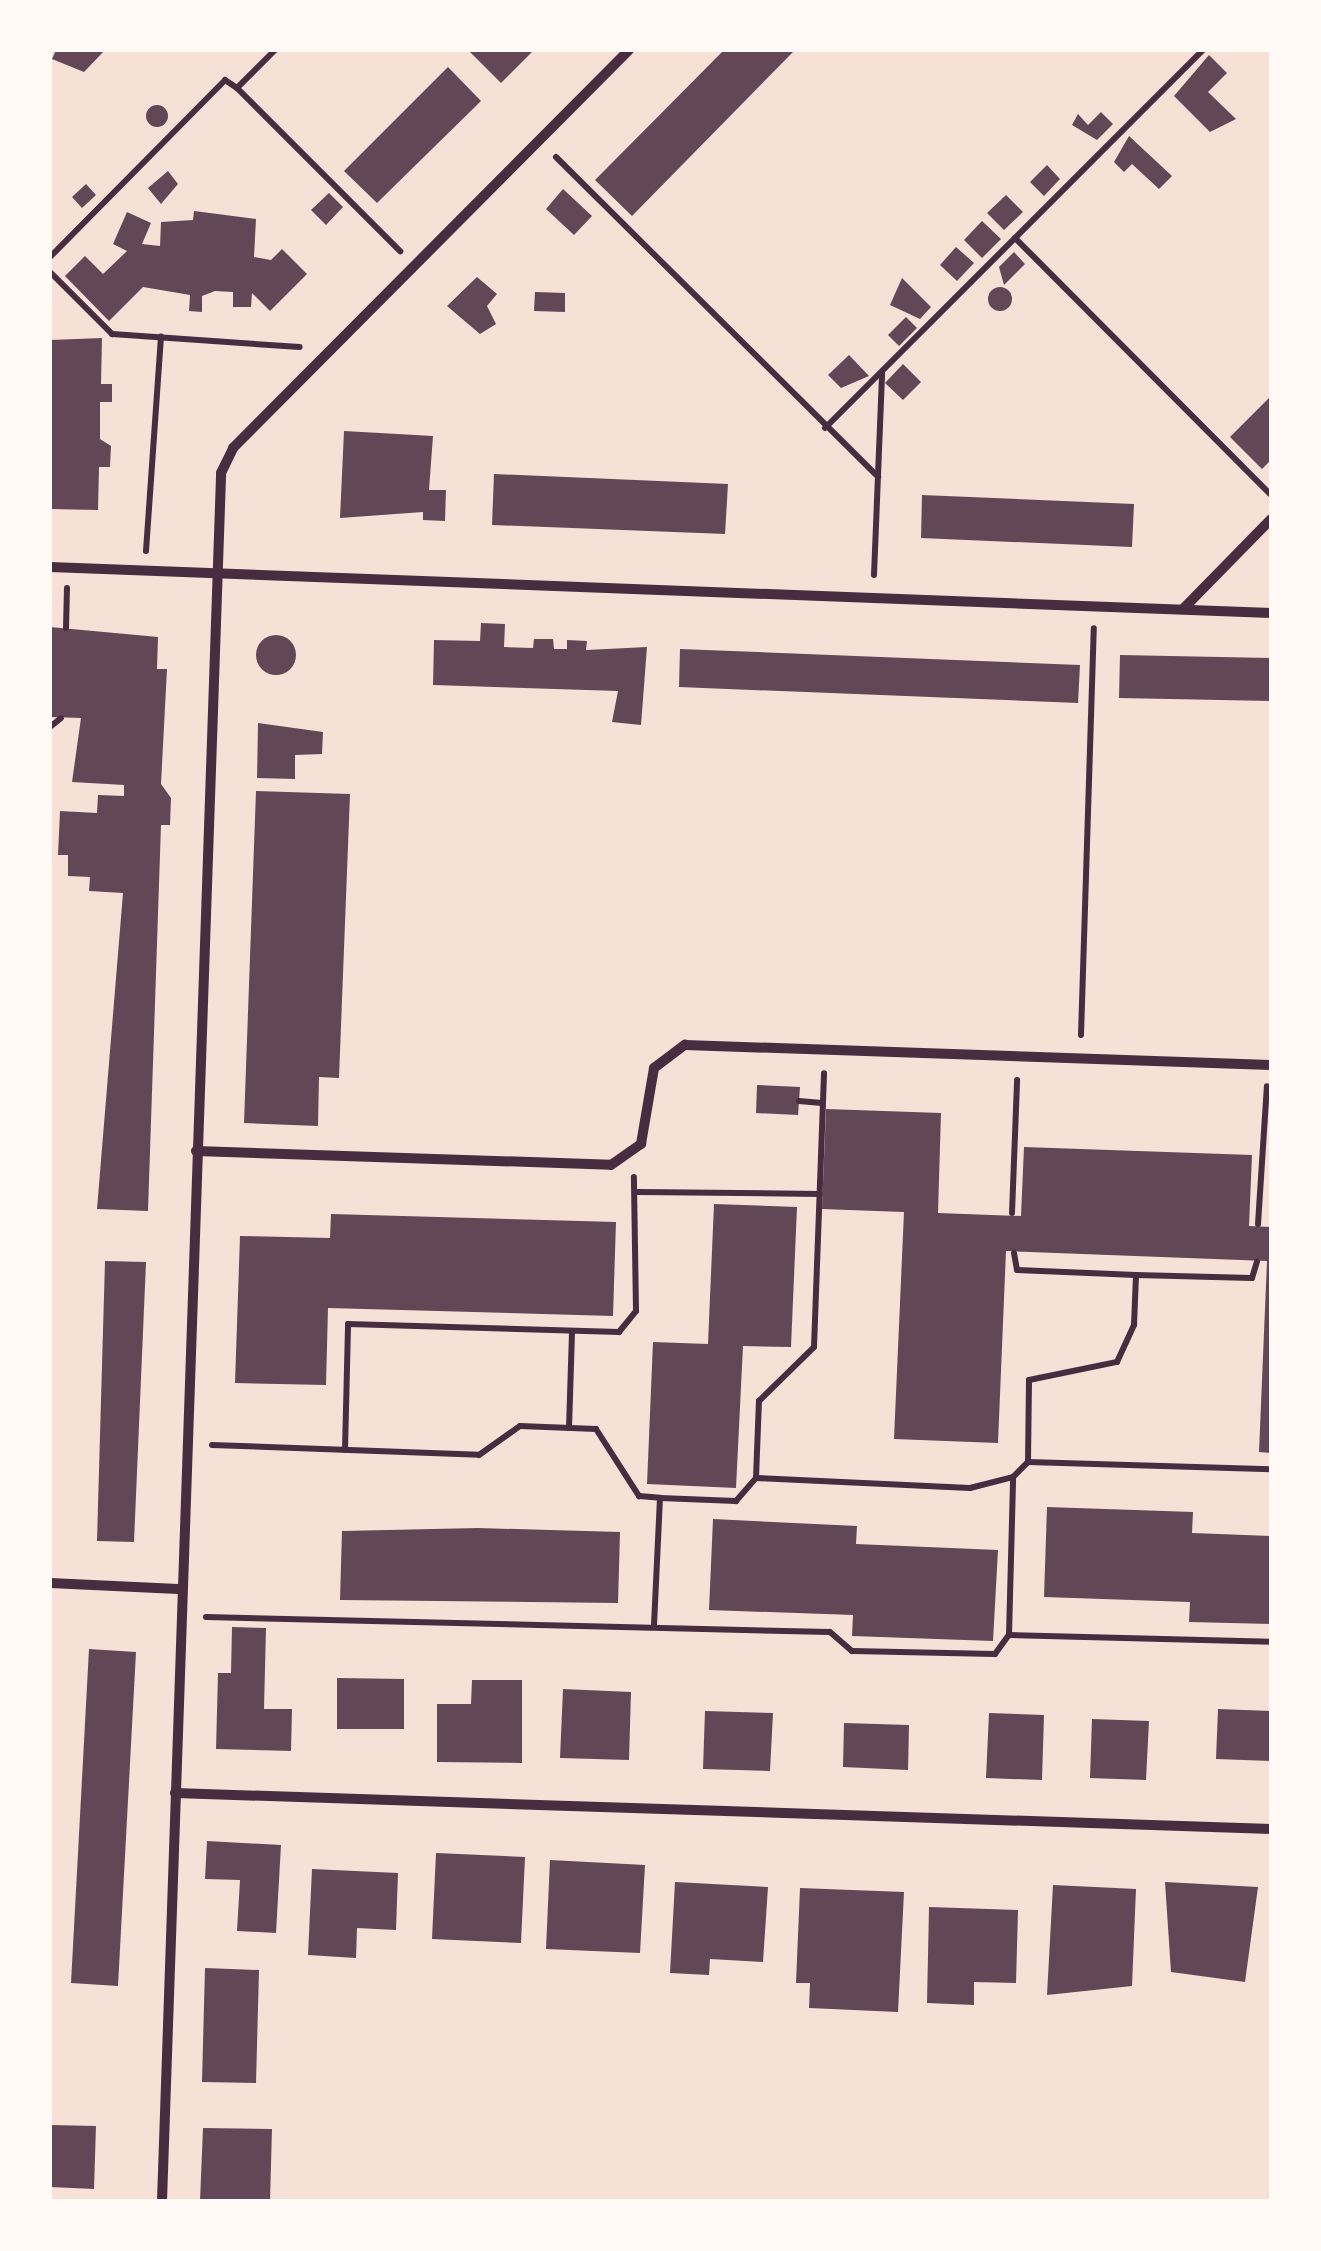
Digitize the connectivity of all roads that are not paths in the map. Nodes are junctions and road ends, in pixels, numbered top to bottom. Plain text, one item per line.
1 (629, 50) edge
2 (1271, 519) edge
3 (50, 566) edge
4 (222, 569) junction
5 (1183, 609) junction
6 (1271, 613) edge
7 (1270, 1064) edge
8 (196, 1151) junction
9 (50, 1583) edge
10 (178, 1589) junction
11 (175, 1793) junction
12 (1271, 1828) edge
13 (162, 2201) edge

1 - 4 street
2 - 5 street
3 - 4 street
4 - 5 street
4 - 8 street
5 - 6 street
7 - 8 street
8 - 10 street
9 - 10 street
10 - 11 street
11 - 12 street
11 - 13 street

